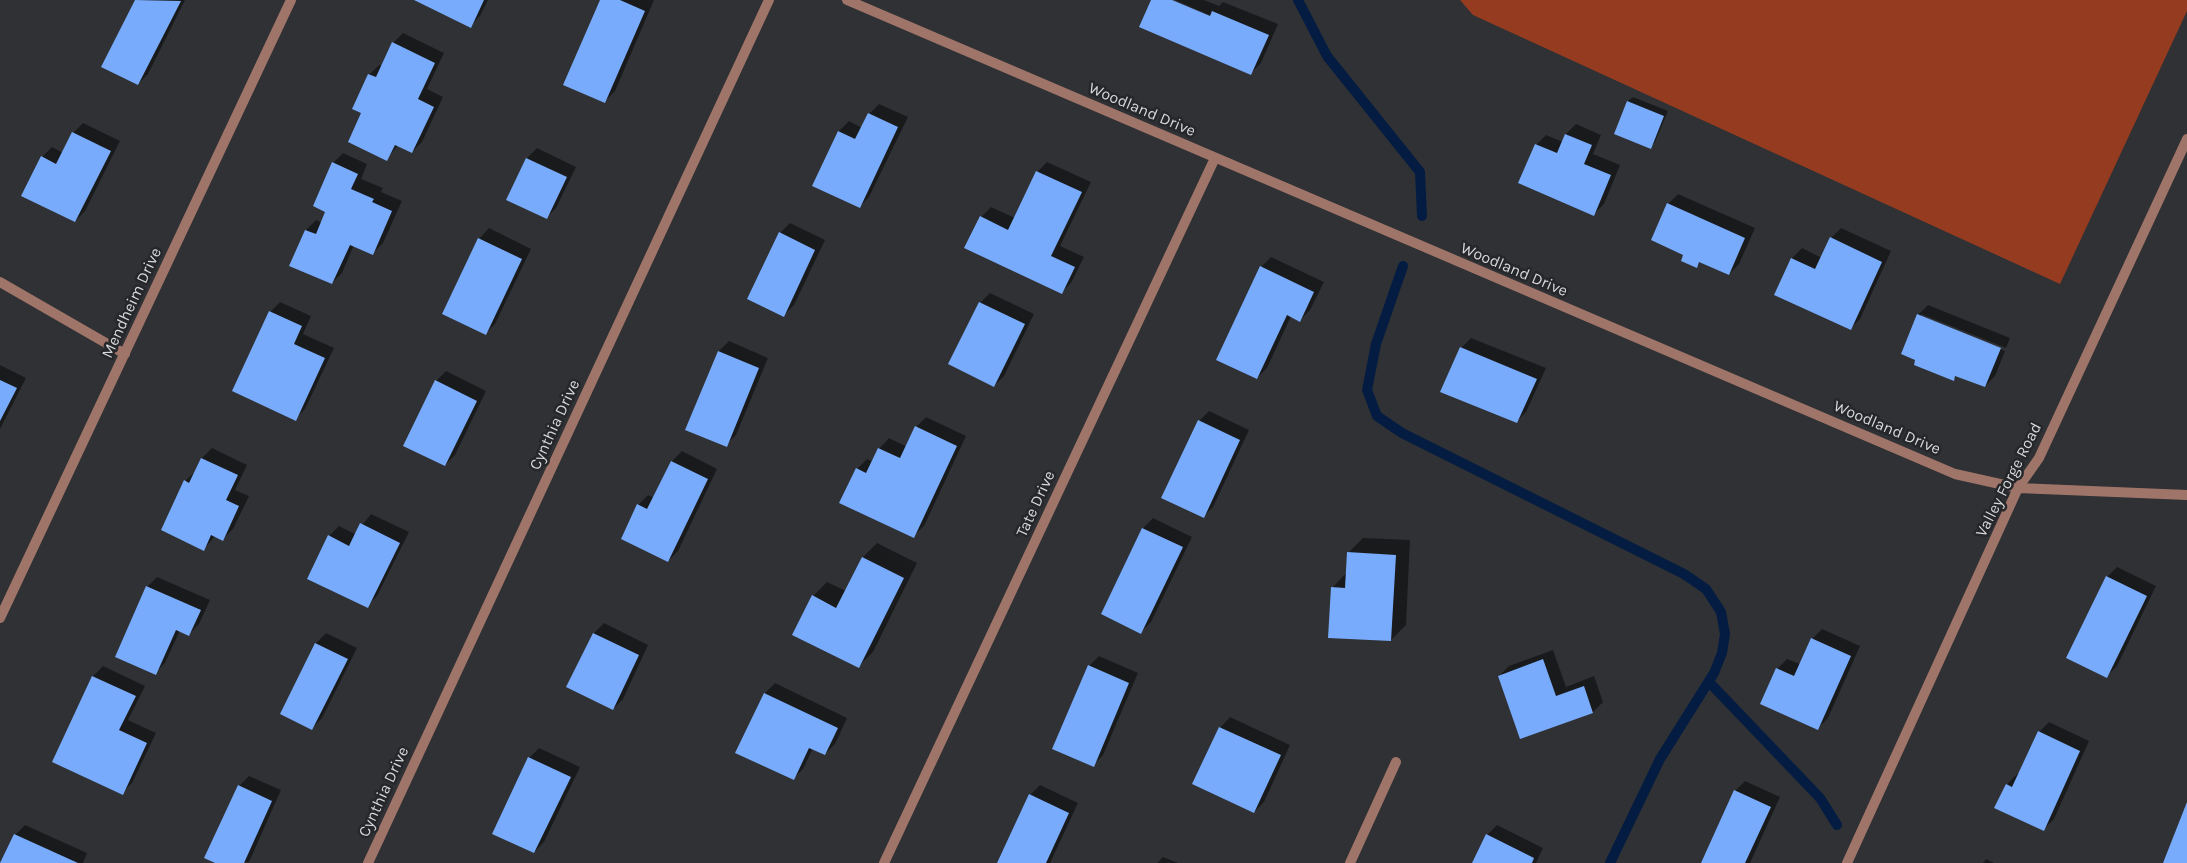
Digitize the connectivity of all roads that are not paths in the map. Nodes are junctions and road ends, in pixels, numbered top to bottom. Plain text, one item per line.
1 (291, 0) edge
2 (769, 0) edge
3 (847, 0) edge
4 (2187, 139) edge
5 (1215, 158) junction
6 (0, 282) edge
7 (125, 354) junction
8 (2018, 488) junction
9 (2187, 495) edge
10 (0, 618) edge
11 (1396, 762) dead end
12 (368, 863) edge
13 (884, 863) edge
14 (1350, 863) edge
15 (1847, 863) edge

1 - 7 street, Mendheim Drive
2 - 12 street, Cynthia Drive
3 - 5 street, Woodland Drive
4 - 8 street, Valley Forge Road
5 - 8 street, Woodland Drive
5 - 13 street, Tate Drive
6 - 7 street
7 - 10 street, Mendheim Drive
8 - 9 street, Woodland Drive
8 - 15 street, Valley Forge Road
11 - 14 street

